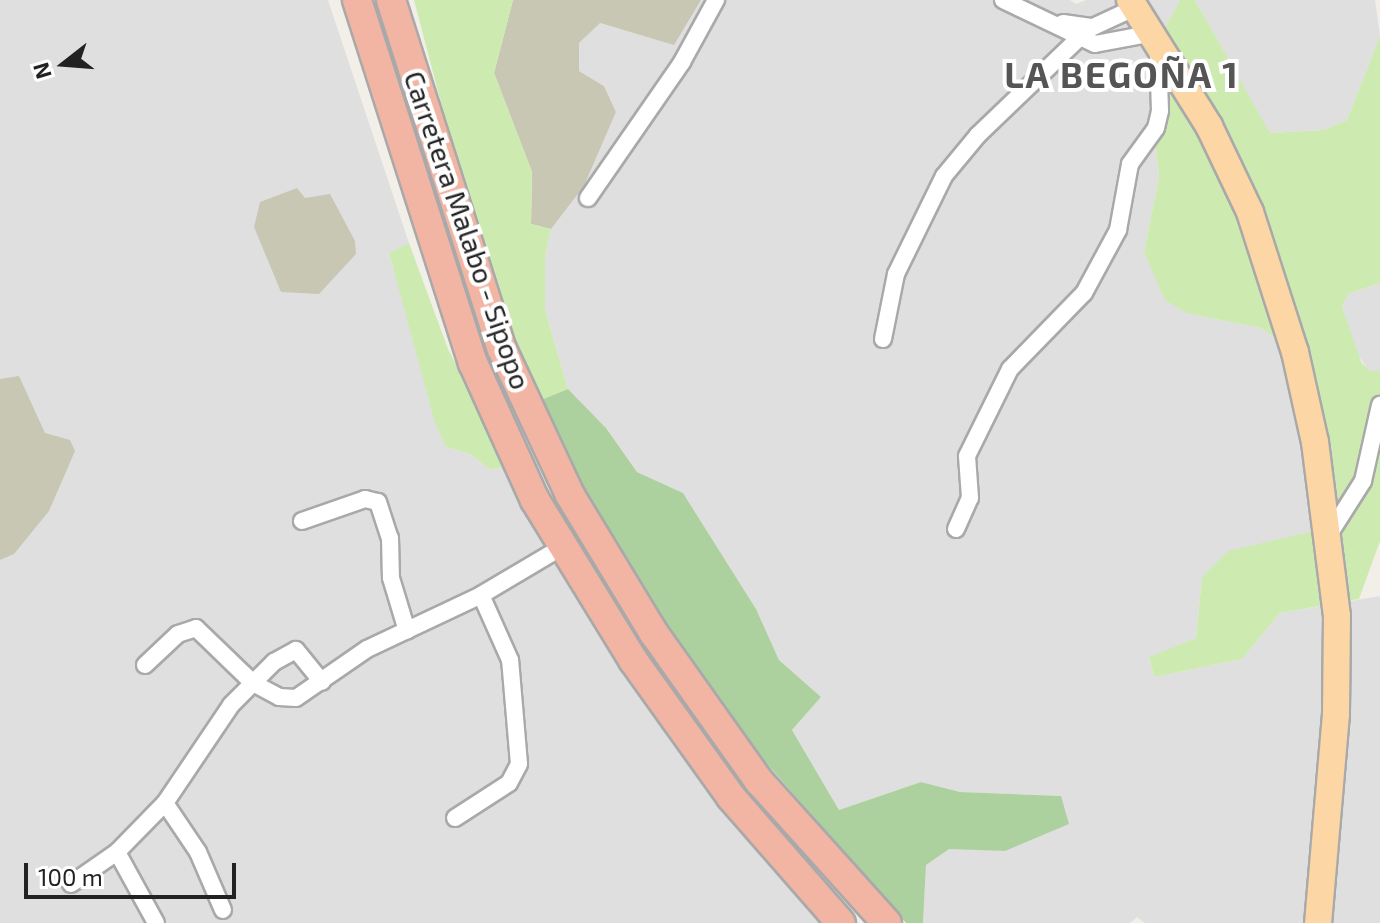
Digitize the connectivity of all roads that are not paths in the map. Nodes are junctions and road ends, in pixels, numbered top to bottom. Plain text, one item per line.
1 (357, 0) edge
2 (391, 0) edge
3 (716, 0) edge
4 (1003, 0) edge
5 (1133, 4) edge
6 (1053, 22) junction
7 (1156, 37) junction
8 (1079, 38) junction
9 (588, 198) dead end
10 (883, 339) dead end
11 (1380, 405) edge
12 (302, 521) dead end
13 (956, 529) dead end
14 (1330, 533) junction
15 (560, 548) junction
16 (481, 595) junction
17 (407, 631) junction
18 (145, 665) dead end
19 (322, 682) junction
20 (253, 683) junction
21 (165, 803) junction
22 (455, 818) dead end
23 (117, 852) junction
24 (71, 884) dead end
25 (223, 910) dead end
26 (156, 923) edge
27 (841, 923) edge
28 (887, 923) edge
29 (1318, 923) edge

1 - 15 highway, Carretera Malabo - Sipopo
2 - 28 highway, Carretera Malabo - Sipopo
3 - 9 street
4 - 6 street
5 - 6 street
5 - 7 main road
6 - 8 street
7 - 8 street
7 - 13 street
7 - 14 main road
8 - 10 street
11 - 14 street
12 - 17 street
14 - 29 main road
15 - 16 street
15 - 27 highway, Carretera Malabo - Sipopo
16 - 17 street
16 - 22 street
17 - 19 street
18 - 20 street
19 - 20 street
19 - 20 street
20 - 21 street
21 - 23 street
21 - 25 street
23 - 24 street
23 - 26 street

